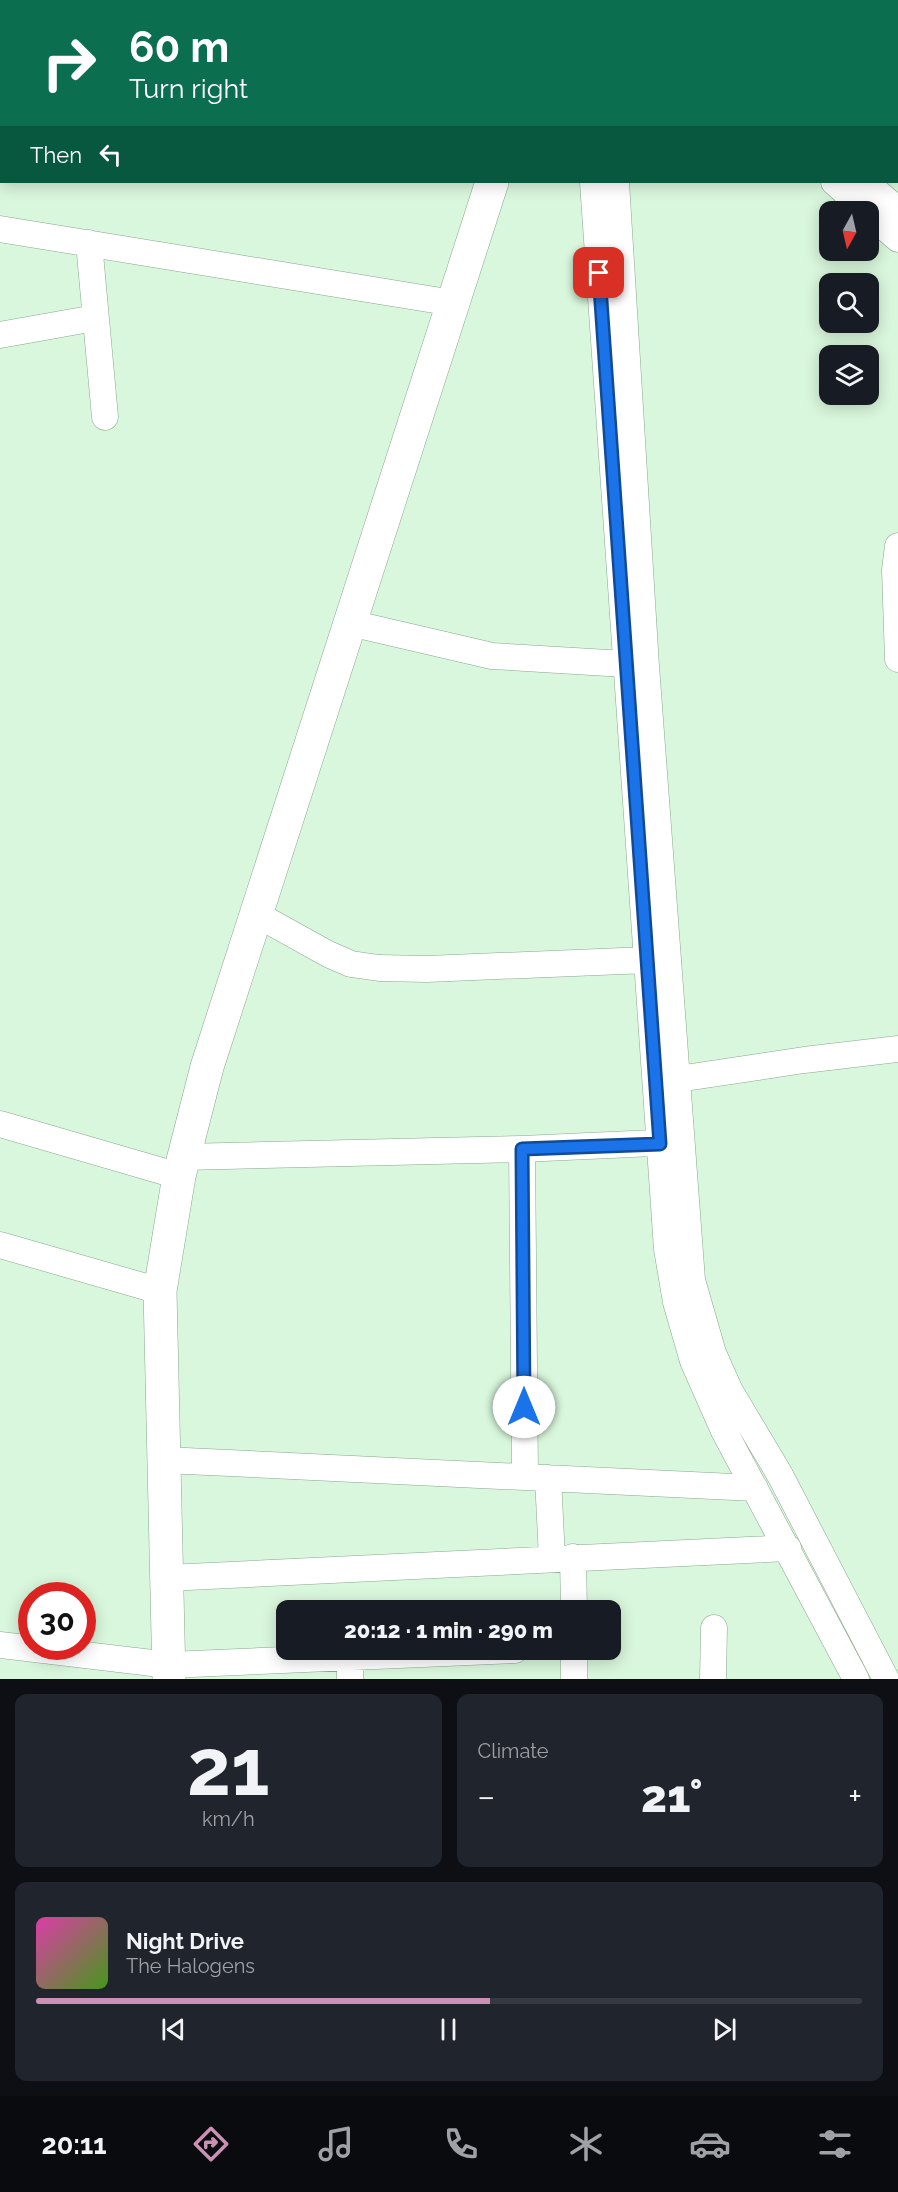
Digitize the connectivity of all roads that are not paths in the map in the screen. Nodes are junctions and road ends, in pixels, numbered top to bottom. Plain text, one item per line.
1 (492, 183) edge
2 (593, 183) edge
3 (616, 183) edge
4 (835, 183) edge
5 (866, 183) edge
6 (856, 201) edge
7 (898, 210) edge
8 (879, 222) edge
9 (0, 229) edge
10 (898, 239) edge
11 (89, 243) junction
12 (453, 303) junction
13 (95, 318) junction
14 (0, 334) edge
15 (105, 417) dead end
16 (898, 546) edge
17 (350, 623) junction
18 (898, 659) edge
19 (625, 664) junction
20 (256, 914) junction
21 (647, 960) junction
22 (898, 1049) edge
23 (665, 1081) junction
24 (0, 1124) edge
25 (670, 1142) junction
26 (522, 1149) junction
27 (181, 1166) junction
28 (0, 1245) edge
29 (160, 1291) junction
30 (164, 1460) junction
31 (537, 1478) junction
32 (755, 1488) junction
33 (788, 1548) junction
34 (562, 1557) junction
35 (166, 1578) junction
36 (572, 1600) edge
37 (714, 1628) dead end
38 (0, 1645) edge
39 (423, 1660) edge
40 (574, 1660) edge
41 (350, 1668) edge
42 (169, 1672) edge
43 (574, 1679) edge
44 (713, 1679) edge
45 (856, 1679) edge
46 (886, 1679) edge

1 - 12 main road
2 - 19 street
3 - 23 street
4 - 6 street
5 - 7 street
8 - 10 street
9 - 11 street
11 - 12 street
11 - 13 street
12 - 17 main road
13 - 14 street
13 - 15 street
16 - 18 street
17 - 19 street
17 - 20 main road
19 - 21 street
20 - 21 street
20 - 27 main road
21 - 23 street
22 - 23 street
23 - 25 street
24 - 27 street
25 - 26 street
25 - 32 street
25 - 46 street
26 - 27 street
26 - 31 street
27 - 29 main road
28 - 29 street
29 - 30 main road
30 - 31 street
30 - 35 main road
31 - 32 street
31 - 34 street
32 - 33 street
33 - 34 street
33 - 45 street
34 - 35 street
34 - 36 street
35 - 42 main road
37 - 44 street
38 - 42 street
39 - 41 street
40 - 43 street
41 - 42 street

